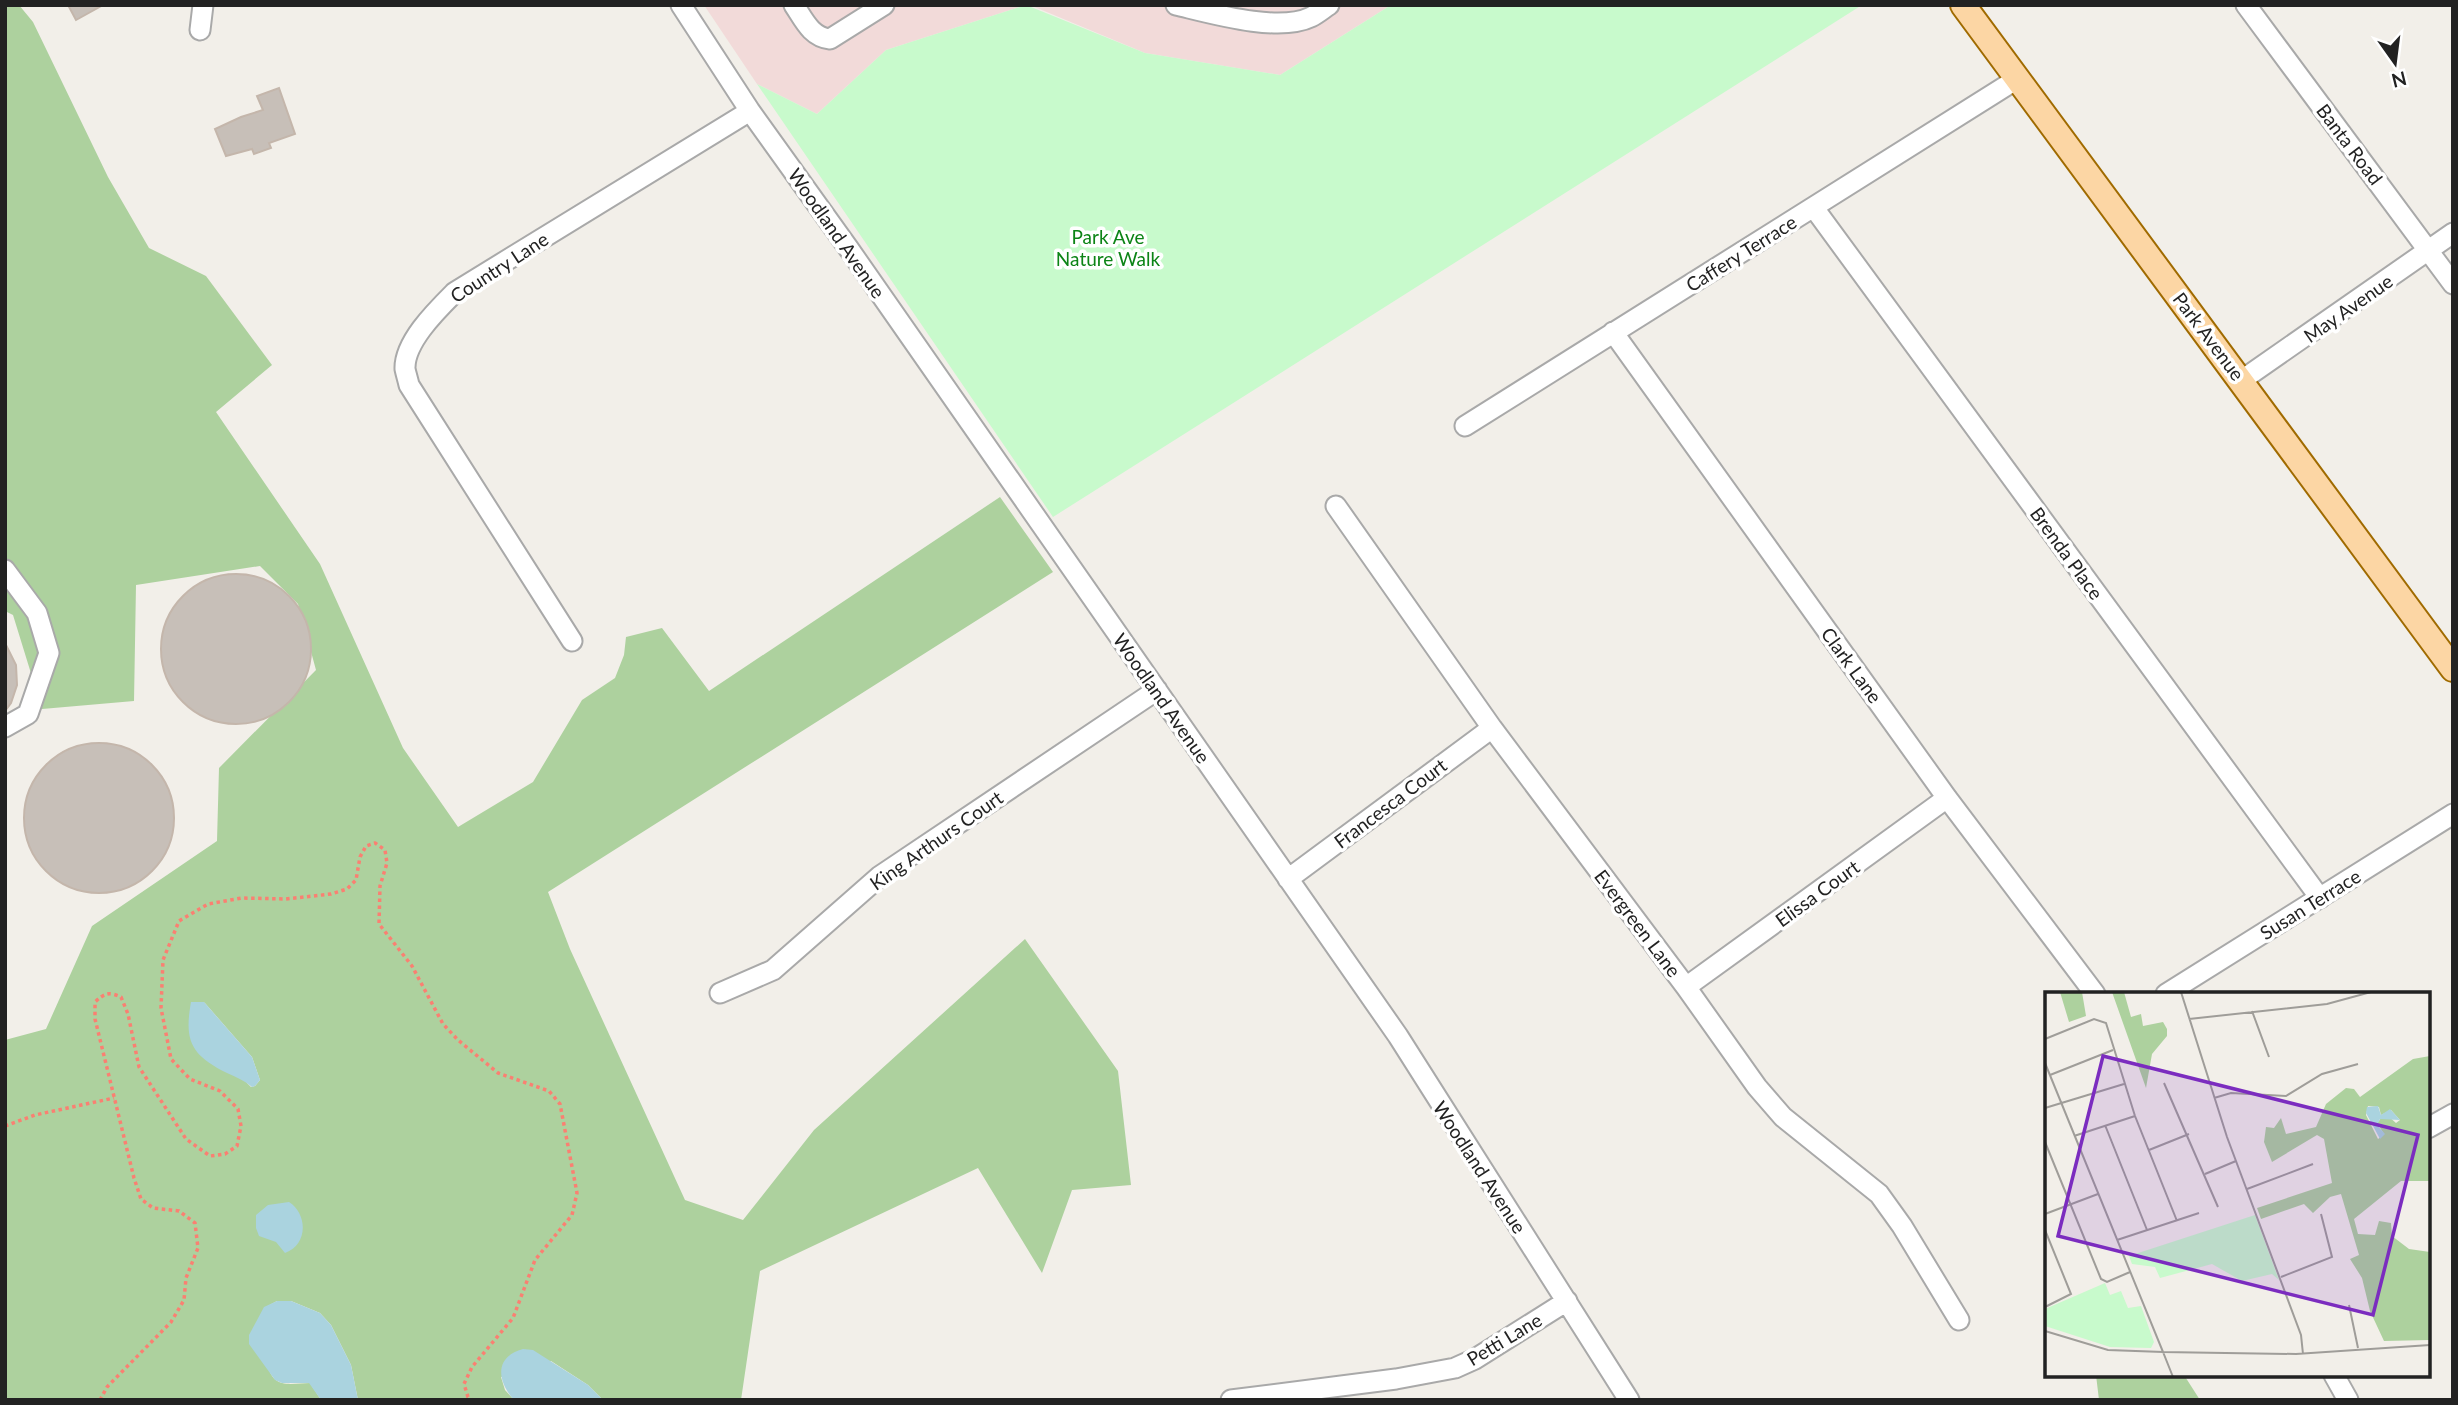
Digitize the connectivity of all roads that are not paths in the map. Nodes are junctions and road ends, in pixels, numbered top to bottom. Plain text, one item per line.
1 (202, 5) edge
2 (681, 5) edge
3 (794, 5) edge
4 (884, 5) edge
5 (1176, 5) edge
6 (1329, 5) edge
7 (1963, 5) edge
8 (2246, 5) edge
9 (200, 30) dead end
10 (2017, 79) junction
11 (750, 111) junction
12 (1814, 208) junction
13 (2453, 233) edge
14 (2430, 251) junction
15 (2453, 284) edge
16 (1613, 331) junction
17 (2242, 380) junction
18 (1465, 426) dead end
19 (1336, 506) dead end
20 (5, 570) edge
21 (572, 642) dead end
22 (2453, 668) edge
23 (1157, 690) junction
24 (5, 727) edge
25 (1492, 728) junction
26 (1947, 798) junction
27 (2453, 814) edge
28 (1288, 879) junction
29 (2320, 898) junction
30 (1686, 987) junction
31 (2093, 992) edge
32 (2169, 992) edge
33 (720, 993) dead end
34 (2453, 1114) edge
35 (2430, 1128) edge
36 (1567, 1301) junction
37 (1959, 1320) dead end
38 (2335, 1377) edge
39 (1231, 1400) edge
40 (1629, 1400) edge
41 (2348, 1400) edge

1 - 9 street
2 - 11 street, Woodland Avenue
3 - 4 street
5 - 6 street
7 - 10 main road, Park Avenue
8 - 14 street, Banta Road
10 - 12 street, Caffery Terrace
10 - 17 main road, Park Avenue
11 - 21 street, Country Lane
11 - 23 street, Woodland Avenue
12 - 16 street, Caffery Terrace
12 - 29 street, Brenda Place
13 - 14 street, May Avenue
14 - 15 street, Banta Road
14 - 17 street, May Avenue
16 - 18 street, Caffery Terrace
16 - 26 street, Clark Lane
17 - 22 main road, Park Avenue
19 - 25 street, Evergreen Lane
20 - 24 street
23 - 28 street, Woodland Avenue
23 - 33 street, King Arthurs Court
25 - 28 street, Francesca Court
25 - 30 street, Evergreen Lane
26 - 30 street, Elissa Court
26 - 31 street, Clark Lane
27 - 29 street, Susan Terrace
28 - 36 street, Woodland Avenue
29 - 32 street, Susan Terrace
30 - 37 street, Evergreen Lane
34 - 35 street
36 - 39 street, Petti Lane
36 - 40 street, Woodland Avenue
38 - 41 street

